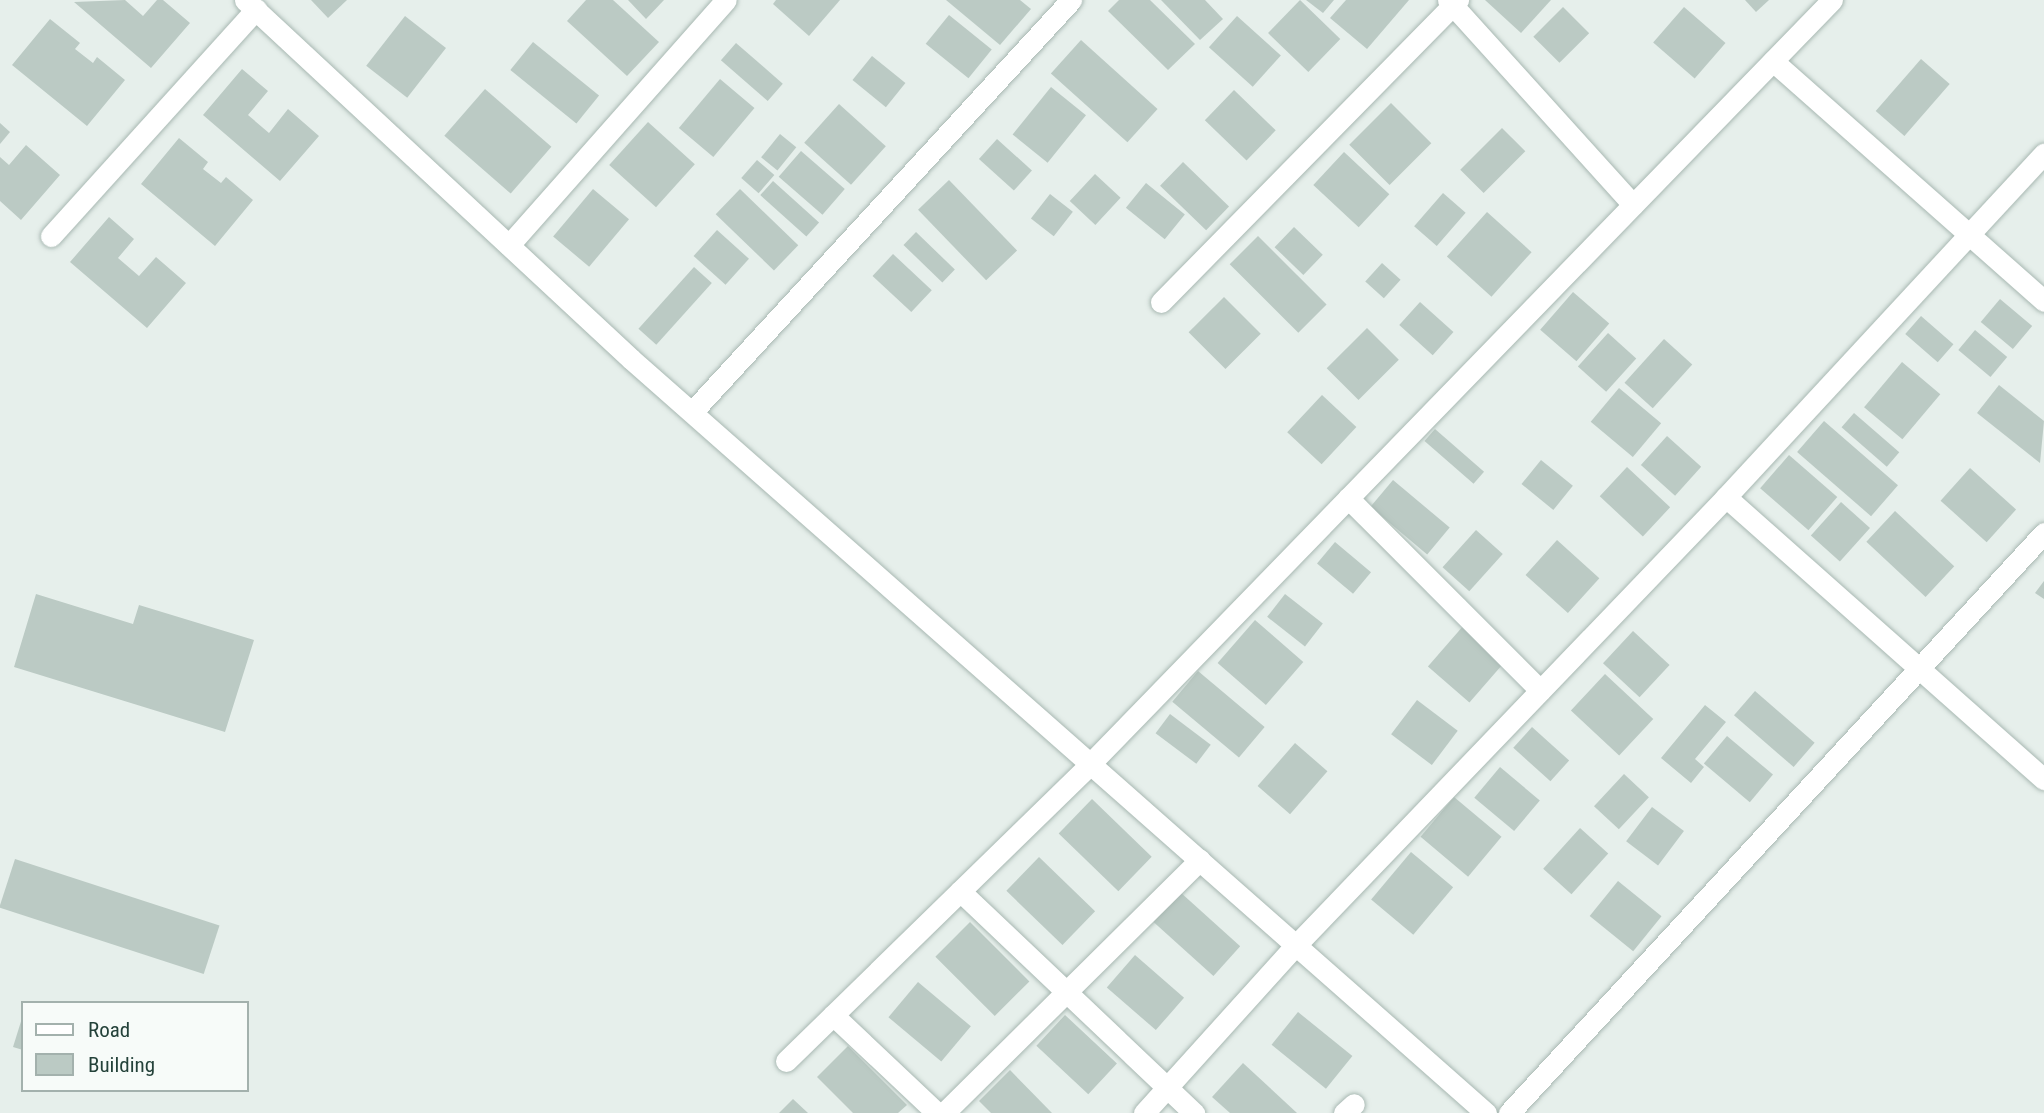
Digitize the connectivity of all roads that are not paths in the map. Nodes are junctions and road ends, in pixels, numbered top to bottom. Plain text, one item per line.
1 (726, 0) edge
2 (1071, 0) edge
3 (1832, 0) edge
4 (1453, 2) edge
5 (251, 4) edge
6 (1773, 61) junction
7 (2044, 153) edge
8 (1633, 205) junction
9 (51, 236) dead end
10 (1967, 236) junction
11 (509, 245) junction
12 (2044, 301) edge
13 (1161, 302) dead end
14 (692, 412) junction
15 (1726, 497) junction
16 (1348, 498) junction
17 (2044, 533) edge
18 (1920, 668) junction
19 (1541, 690) junction
20 (1090, 764) junction
21 (2044, 779) edge
22 (1200, 860) junction
23 (960, 891) junction
24 (1296, 945) junction
25 (1067, 991) junction
26 (833, 1015) junction
27 (786, 1061) dead end
28 (1168, 1087) junction
29 (937, 1113) edge
30 (944, 1113) edge
31 (1144, 1113) edge
32 (1194, 1113) edge
33 (1486, 1113) edge
34 (1508, 1113) edge

1 - 11 street
2 - 14 street
3 - 6 street
4 - 8 street
4 - 13 street
5 - 9 street
5 - 11 street
6 - 8 street
6 - 10 street
7 - 10 street
8 - 16 street
10 - 12 street
10 - 15 street
11 - 14 street
14 - 20 street
15 - 18 street
15 - 19 street
16 - 19 street
16 - 20 street
17 - 18 street
18 - 21 street
18 - 34 street
19 - 24 street
20 - 22 street
20 - 23 street
22 - 24 street
22 - 25 street
23 - 25 street
23 - 26 street
24 - 28 street
24 - 33 street
25 - 28 street
25 - 30 street
26 - 27 street
26 - 29 street
28 - 31 street
28 - 32 street

